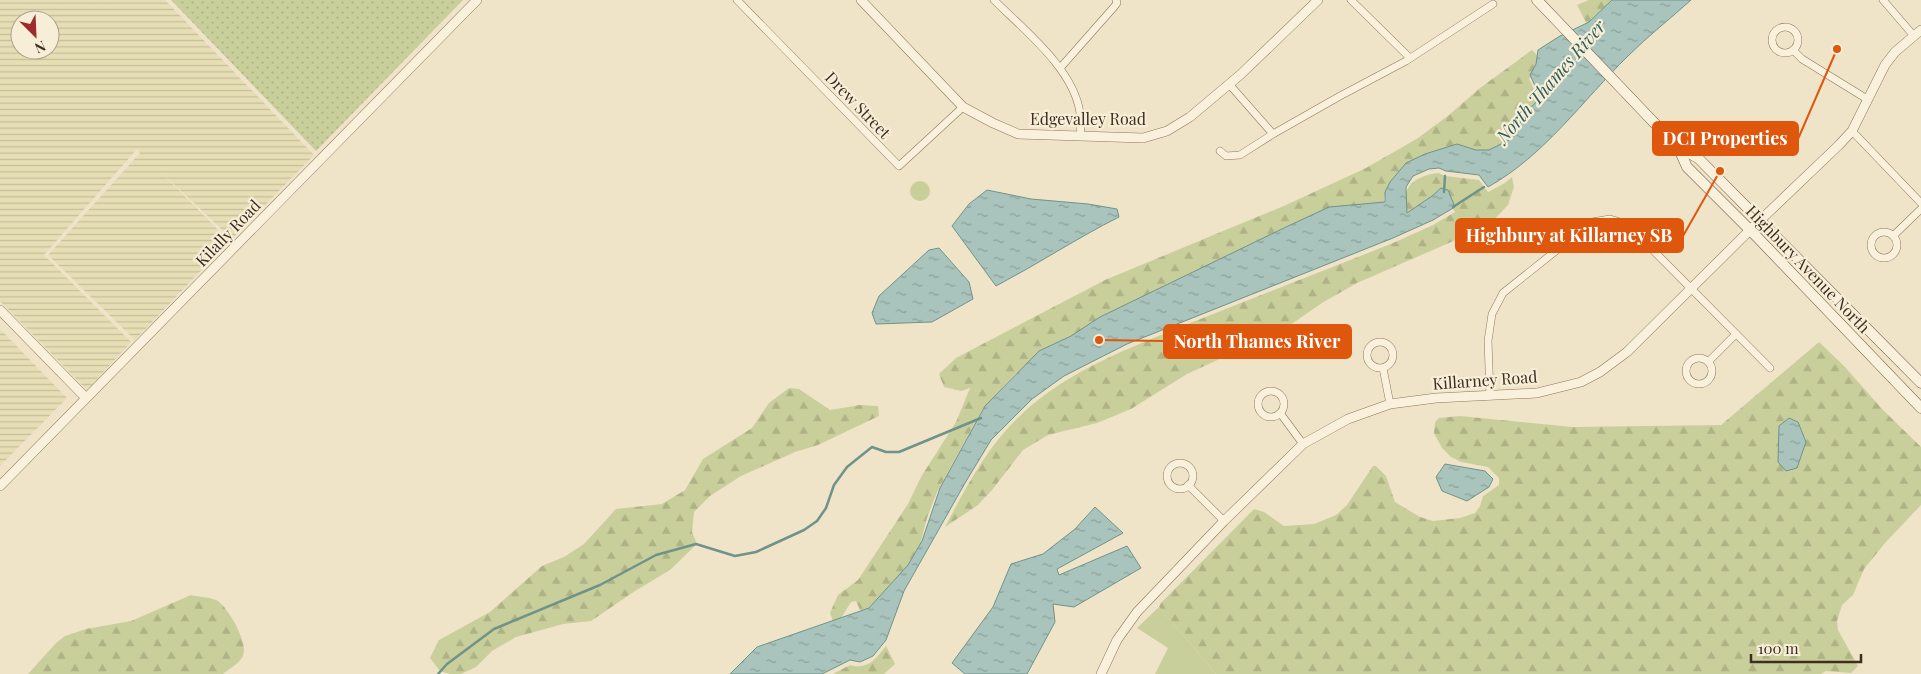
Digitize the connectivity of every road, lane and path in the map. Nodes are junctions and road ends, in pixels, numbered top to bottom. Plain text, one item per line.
1 (476, 0) edge
2 (737, 0) edge
3 (861, 0) edge
4 (994, 0) edge
5 (1116, 0) edge
6 (1318, 0) edge
7 (1351, 0) edge
8 (1536, 0) edge
9 (1883, 0) edge
10 (1493, 4) dead end
11 (1921, 30) edge
12 (1914, 36) junction
13 (1793, 50) dead end
14 (1410, 58) junction
15 (1061, 67) junction
16 (1228, 84) junction
17 (1867, 100) junction
18 (962, 107) junction
19 (1852, 131) junction
20 (1273, 134) junction
21 (1081, 136) junction
22 (1678, 147) junction
23 (1220, 151) dead end
24 (1921, 202) edge
25 (1921, 209) edge
26 (1760, 221) junction
27 (1750, 230) junction
28 (1893, 236) dead end
29 (1692, 288) junction
30 (0, 310) edge
31 (1736, 334) junction
32 (1708, 362) dead end
33 (1383, 368) dead end
34 (1770, 368) dead end
35 (1921, 383) edge
36 (1490, 396) junction
37 (86, 398) junction
38 (1390, 404) junction
39 (1921, 408) edge
40 (1280, 413) dead end
41 (1303, 444) junction
42 (0, 486) edge
43 (1188, 486) dead end
44 (1224, 521) junction
45 (1101, 674) edge

1 - 37 street, Kilally Road
2 - 18 street, Drew Street
3 - 18 street, Edgevalley Road
4 - 15 street
5 - 15 street
6 - 16 street, Edgevalley Road
7 - 14 street
8 - 22 main road, Highbury Avenue North
9 - 12 street
10 - 14 street
11 - 12 street, Killarney Road
12 - 17 street, Killarney Road
13 - 17 street
14 - 20 street
15 - 21 street
16 - 20 street
16 - 21 street, Edgevalley Road
17 - 19 street, Killarney Road
18 - 21 street, Edgevalley Road
19 - 24 street
19 - 26 street, Killarney Road
20 - 23 street
22 - 26 main road, Highbury Avenue North
22 - 27 main road, Highbury Avenue North
25 - 28 street
26 - 27 street, Killarney Road
26 - 35 main road, Highbury Avenue North
27 - 29 street, Killarney Road
27 - 39 main road, Highbury Avenue North
29 - 31 street
29 - 36 street, Killarney Road
29 - 36 street
30 - 37 street
31 - 32 street
31 - 34 street
33 - 38 street
36 - 38 street, Killarney Road
37 - 42 street, Kilally Road
38 - 41 street, Killarney Road
40 - 41 street
41 - 44 street, Killarney Road
43 - 44 street
44 - 45 street, Killarney Road

